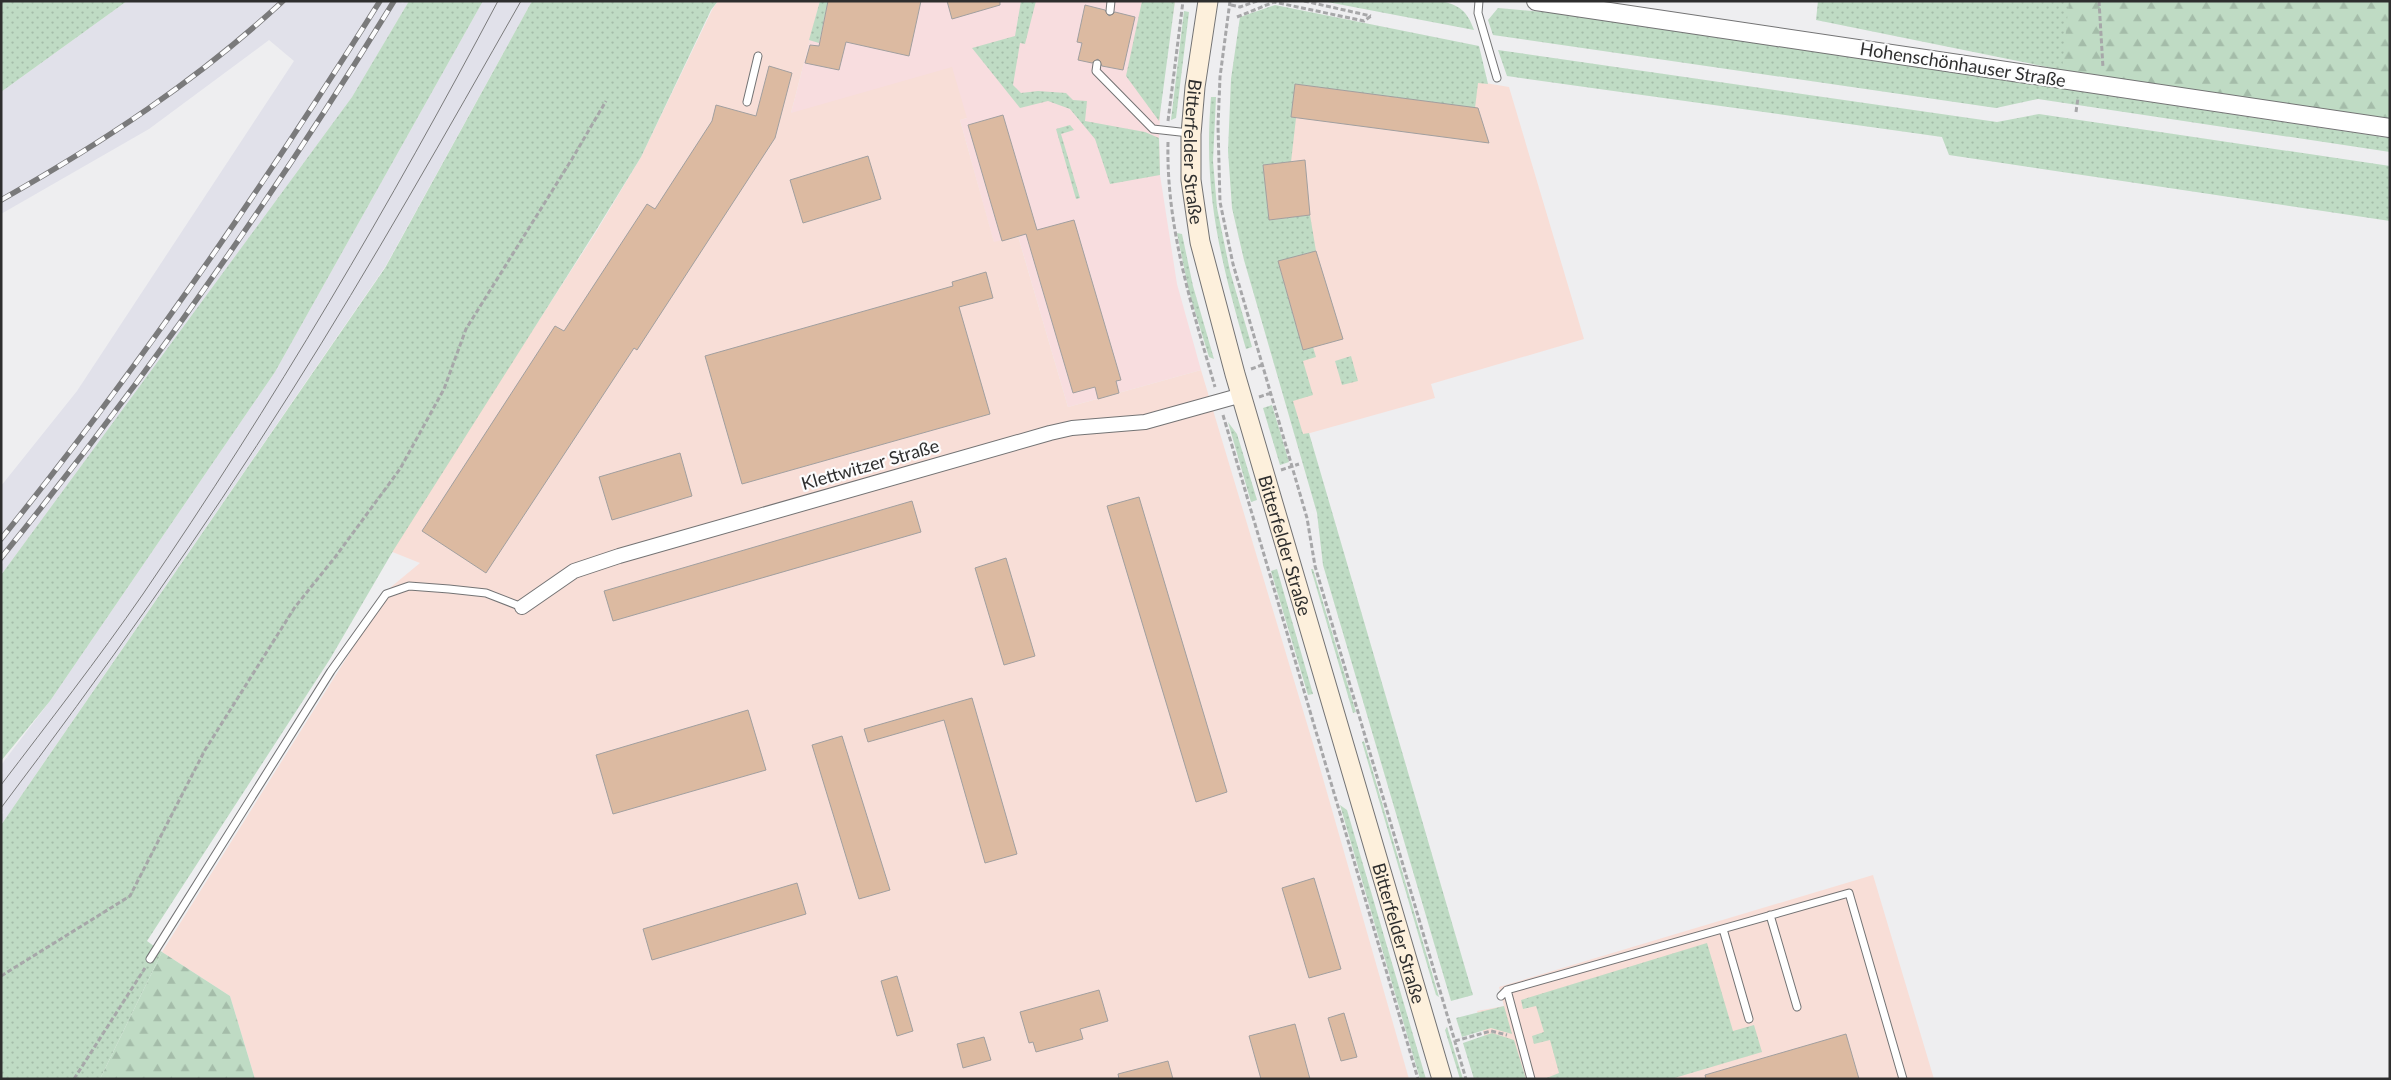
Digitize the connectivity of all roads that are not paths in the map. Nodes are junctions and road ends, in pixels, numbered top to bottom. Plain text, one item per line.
1 (1111, 1) edge
2 (1208, 1) edge
3 (1479, 1) edge
4 (1536, 1) edge
5 (1110, 11) dead end
6 (758, 56) dead end
7 (1097, 64) dead end
8 (1497, 78) dead end
9 (747, 102) dead end
10 (2390, 128) edge
11 (1191, 134) junction
12 (1242, 395) junction
13 (522, 607) joint
14 (1770, 915) junction
15 (1723, 929) junction
16 (150, 959) road end
17 (1507, 990) junction
18 (1501, 996) dead end
19 (1797, 1007) dead end
20 (1749, 1019) dead end
21 (1442, 1079) edge
22 (1531, 1079) edge
23 (1903, 1079) edge

1 - 5 lane
2 - 11 main road, Bitterfelder Straße
3 - 8 lane
4 - 10 street, Hohenschönhauser Straße
6 - 9 lane
7 - 11 lane
11 - 12 main road, Bitterfelder Straße
12 - 13 street, Klettwitzer Straße
12 - 21 main road, Bitterfelder Straße
13 - 16 lane
14 - 15 lane
14 - 19 lane
14 - 23 lane
15 - 17 lane
15 - 20 lane
17 - 18 lane
17 - 22 lane

